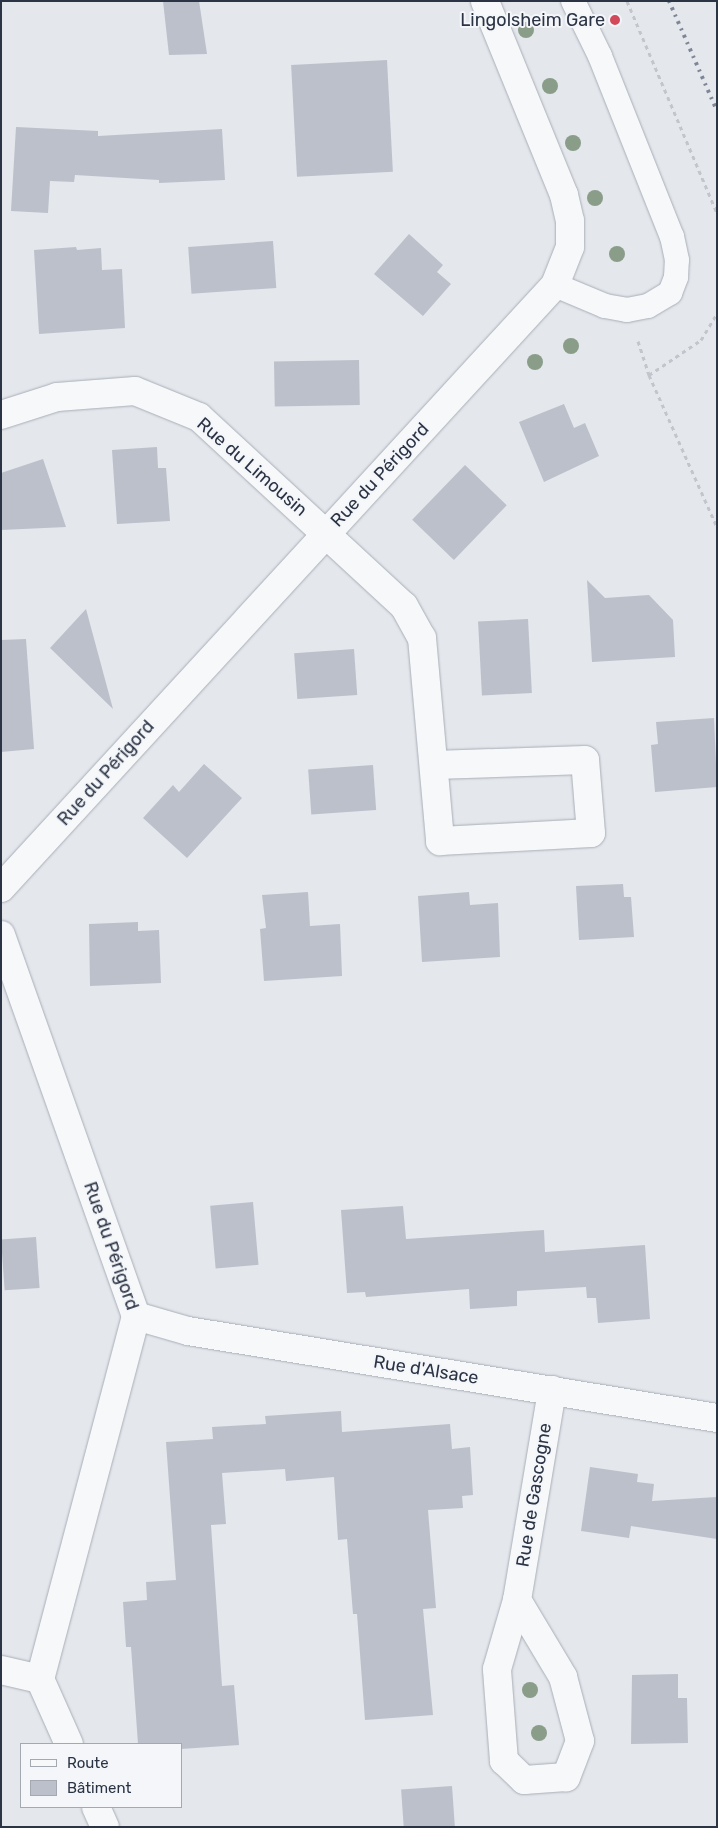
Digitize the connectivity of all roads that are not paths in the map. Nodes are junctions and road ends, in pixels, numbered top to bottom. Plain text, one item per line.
1 (485, 1) edge
2 (573, 1) edge
3 (555, 285) junction
4 (1, 415) edge
5 (326, 532) junction
6 (434, 765) junction
7 (1, 888) edge
8 (1, 935) edge
9 (136, 1316) junction
10 (552, 1390) junction
11 (717, 1418) edge
12 (517, 1600) junction
13 (1, 1670) edge
14 (40, 1679) junction
15 (69, 1743) edge
16 (96, 1808) edge
17 (105, 1827) edge

1 - 3 street, Rue du Périgord
2 - 3 lane
3 - 5 street, Rue du Périgord
4 - 5 street, Rue du Limousin
5 - 6 street, Rue du Limousin
5 - 7 street, Rue du Périgord
6 - 6 street, Rue du Limousin
8 - 9 street, Rue du Périgord
9 - 10 street, Rue d'Alsace
9 - 14 street, Rue du Périgord
10 - 11 street, Rue d'Alsace
10 - 12 street, Rue de Gascogne
12 - 12 street, Rue de Gascogne
13 - 14 street
14 - 15 street
16 - 17 street

